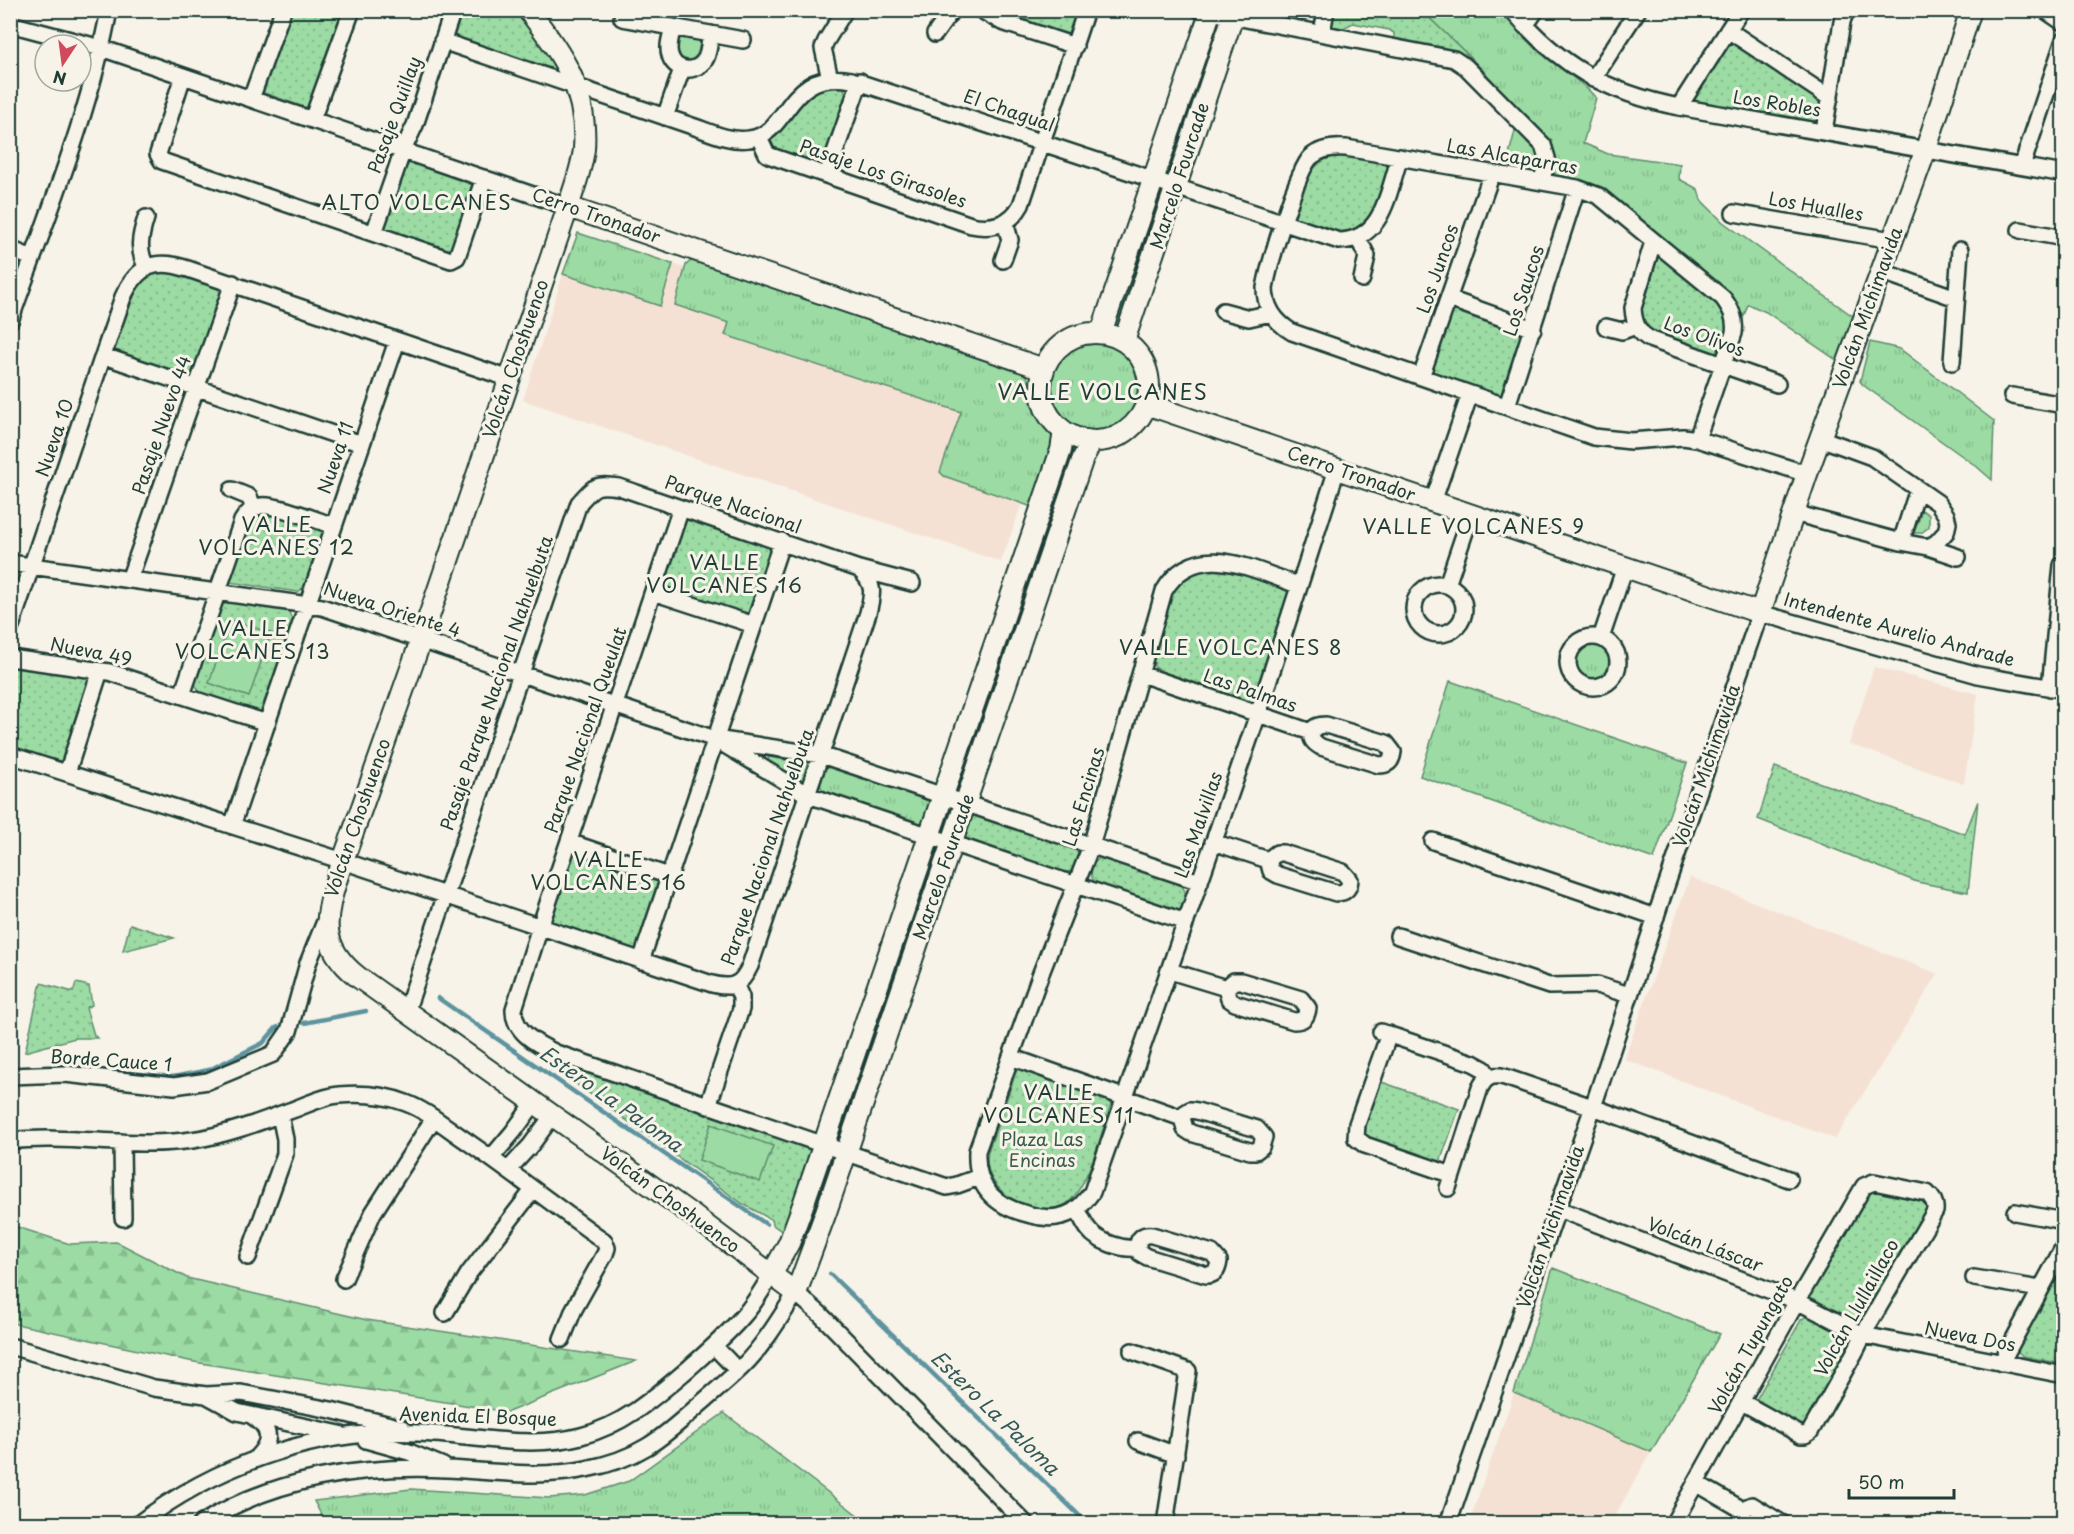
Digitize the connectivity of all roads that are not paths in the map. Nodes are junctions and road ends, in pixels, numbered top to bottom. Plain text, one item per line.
1 (109, 10) edge
2 (283, 10) edge
3 (352, 10) edge
4 (453, 10) edge
5 (528, 10) edge
6 (845, 10) edge
7 (952, 10) edge
8 (981, 10) edge
9 (1086, 10) edge
10 (1326, 10) edge
11 (1512, 10) edge
12 (1536, 10) edge
13 (1638, 10) edge
14 (1741, 10) edge
15 (1846, 10) edge
16 (1971, 10) edge
17 (2045, 10) edge
18 (1207, 11) edge
19 (1234, 14) edge
20 (622, 18) dead end
21 (2064, 23) edge
22 (10, 24) edge
23 (1526, 26) junction
24 (673, 27) junction
25 (1728, 30) junction
26 (1322, 33) junction
27 (711, 34) junction
28 (935, 34) dead end
29 (442, 40) junction
30 (744, 40) dead end
31 (2064, 40) edge
32 (1074, 46) junction
33 (101, 48) junction
34 (682, 69) junction
35 (183, 76) junction
36 (830, 79) junction
37 (1593, 79) junction
38 (860, 81) junction
39 (2057, 82) edge
40 (576, 87) junction
41 (1830, 98) junction
42 (251, 99) junction
43 (1679, 107) junction
44 (665, 117) junction
45 (312, 120) junction
46 (1824, 131) junction
47 (759, 137) junction
48 (1042, 142) junction
49 (1926, 149) junction
50 (403, 150) junction
51 (1400, 157) junction
52 (2022, 166) junction
53 (1492, 173) junction
54 (2064, 174) edge
55 (827, 176) junction
56 (484, 178) junction
57 (1154, 180) junction
58 (1542, 181) junction
59 (1176, 187) junction
60 (1577, 188) junction
61 (568, 207) junction
62 (1734, 213) dead end
63 (146, 218) dead end
64 (1005, 222) junction
65 (1284, 224) junction
66 (2020, 230) dead end
67 (374, 233) junction
68 (1358, 238) junction
69 (2064, 238) edge
70 (1892, 240) junction
71 (1653, 242) junction
72 (10, 249) edge
73 (1959, 250) dead end
74 (32, 258) junction
75 (1004, 260) dead end
76 (147, 268) junction
77 (1880, 271) junction
78 (1362, 279) dead end
79 (233, 283) junction
80 (1956, 298) junction
81 (1449, 299) junction
82 (1223, 311) dead end
83 (1271, 313) junction
84 (10, 321) edge
85 (1636, 326) junction
86 (1606, 327) dead end
87 (1533, 329) junction
88 (1101, 333) junction
89 (397, 341) junction
90 (1124, 341) junction
91 (104, 356) junction
92 (1952, 362) dead end
93 (1723, 365) junction
94 (1044, 369) junction
95 (1421, 377) junction
96 (510, 379) junction
97 (1777, 384) dead end
98 (196, 388) junction
99 (1470, 394) junction
100 (2012, 396) dead end
101 (1146, 404) junction
102 (2064, 405) edge
103 (1506, 406) junction
104 (1064, 431) junction
105 (1820, 438) junction
106 (1697, 439) junction
107 (1092, 441) junction
108 (362, 444) junction
109 (1337, 469) junction
110 (1807, 474) junction
111 (593, 488) joint
112 (1918, 489) junction
113 (232, 490) dead end
114 (1433, 502) junction
115 (254, 508) junction
116 (681, 508) junction
117 (1794, 513) junction
118 (1471, 514) junction
119 (334, 526) junction
120 (782, 541) junction
121 (1901, 542) junction
122 (1928, 547) junction
123 (1958, 557) dead end
124 (10, 563) edge
125 (2061, 566) dead end
126 (31, 567) junction
127 (1625, 567) junction
128 (859, 569) junction
129 (129, 580) junction
130 (912, 583) dead end
131 (1298, 585) junction
132 (1447, 585) dead end
133 (218, 592) junction
134 (653, 592) junction
135 (307, 604) junction
136 (1760, 613) junction
137 (754, 625) junction
138 (10, 628) edge
139 (1601, 638) dead end
140 (421, 640) junction
141 (10, 658) edge
142 (100, 671) junction
143 (521, 674) junction
144 (1141, 674) junction
145 (2057, 689) edge
146 (182, 695) junction
147 (615, 705) junction
148 (1258, 714) junction
149 (267, 723) junction
150 (1311, 732) junction
151 (715, 739) junction
152 (10, 755) edge
153 (822, 755) junction
154 (68, 773) junction
155 (808, 795) junction
156 (942, 796) junction
157 (965, 804) junction
158 (232, 826) junction
159 (928, 836) junction
160 (1433, 841) dead end
161 (568, 842) junction
162 (1213, 842) junction
163 (951, 843) junction
164 (1091, 846) junction
165 (1268, 860) junction
166 (343, 861) junction
167 (669, 876) junction
168 (1200, 882) junction
169 (1074, 884) junction
170 (446, 896) junction
171 (1656, 917) junction
172 (326, 919) junction
173 (1186, 922) junction
174 (540, 927) junction
175 (1398, 936) dead end
176 (641, 961) junction
177 (1170, 971) junction
178 (735, 984) junction
179 (1226, 988) junction
180 (1629, 995) junction
181 (406, 1012) junction
182 (1011, 1057) junction
183 (10, 1076) edge
184 (1489, 1077) junction
185 (1125, 1098) junction
186 (535, 1102) junction
187 (708, 1106) junction
188 (1593, 1107) junction
189 (280, 1115) junction
190 (553, 1115) junction
191 (434, 1118) junction
192 (1182, 1118) junction
193 (10, 1141) edge
194 (122, 1142) junction
195 (824, 1146) junction
196 (845, 1153) junction
197 (491, 1158) junction
198 (508, 1170) junction
199 (979, 1177) junction
200 (1789, 1179) dead end
201 (1864, 1186) joint
202 (533, 1190) junction
203 (1077, 1209) junction
204 (1558, 1209) junction
205 (2015, 1212) dead end
206 (123, 1218) dead end
207 (2064, 1221) edge
208 (2064, 1246) edge
209 (1138, 1248) junction
210 (248, 1257) dead end
211 (772, 1274) junction
212 (1974, 1278) dead end
213 (344, 1279) dead end
214 (2040, 1290) junction
215 (796, 1293) junction
216 (1797, 1301) junction
217 (446, 1313) dead end
218 (1866, 1336) junction
219 (562, 1339) dead end
220 (10, 1346) edge
221 (714, 1346) junction
222 (1132, 1351) dead end
223 (2001, 1363) junction
224 (738, 1371) junction
225 (2064, 1375) edge
226 (206, 1395) junction
227 (1742, 1402) junction
228 (252, 1415) junction
229 (418, 1433) junction
230 (352, 1436) junction
231 (1138, 1441) dead end
232 (1176, 1455) junction
233 (253, 1461) junction
234 (448, 1469) junction
235 (1696, 1483) junction
236 (1746, 1517) edge
237 (138, 1524) edge
238 (201, 1524) edge
239 (1026, 1524) edge
240 (1165, 1524) edge
241 (1448, 1524) edge
242 (1673, 1524) edge
243 (1783, 1524) edge

1 - 33 street
2 - 42 street
3 - 45 street
4 - 29 street, Pasaje Quillay
5 - 40 street, Volcán Choshuenco
6 - 36 street
7 - 28 street
8 - 32 street
9 - 32 street
10 - 26 street
11 - 23 street, Los Robles
12 - 23 street
13 - 37 street
14 - 25 street
15 - 41 street
16 - 49 street, Volcán Michimavida
17 - 21 street
18 - 19 street
18 - 57 street, Marcelo Fourcade
19 - 26 street
19 - 59 street, Marcelo Fourcade
20 - 24 street
22 - 33 street, Cerro Tronador
23 - 37 street, Los Robles
24 - 27 street
24 - 34 street
25 - 41 street
25 - 43 street
26 - 58 street
27 - 30 street
27 - 34 street
29 - 40 street
29 - 50 street, Pasaje Quillay
31 - 39 street
32 - 48 street
33 - 35 street, Cerro Tronador
33 - 74 street
34 - 44 street
35 - 42 street, Cerro Tronador
35 - 67 street
36 - 38 street, El Chagual
36 - 47 street, El Chagual
37 - 43 street, Los Robles
38 - 48 street, El Chagual
38 - 55 street
39 - 52 street
40 - 44 street
40 - 61 street, Volcán Choshuenco
41 - 46 street
42 - 45 street, Cerro Tronador
43 - 46 street, Los Robles
44 - 47 street
45 - 50 street, Cerro Tronador
46 - 49 street, Los Robles
47 - 55 street, Pasaje Los Girasoles
48 - 57 street, El Chagual
48 - 64 street
49 - 52 street, Los Robles
49 - 70 street, Volcán Michimavida
50 - 56 street, Cerro Tronador
50 - 67 street, Pasaje Quillay
51 - 53 street, Las Alcaparras
51 - 65 street, Las Alcaparras
51 - 68 street
52 - 54 street, Los Robles
53 - 58 street, Las Alcaparras
53 - 81 street, Los Juncos
55 - 64 street, Pasaje Los Girasoles
56 - 61 street, Cerro Tronador
56 - 67 street
57 - 59 street, El Chagual
57 - 88 street, Marcelo Fourcade
58 - 60 street, Las Alcaparras
59 - 65 street, El Chagual
59 - 90 street, Marcelo Fourcade
60 - 71 street, Las Alcaparras
60 - 87 street, Los Saucos
61 - 94 street, Cerro Tronador
61 - 96 street, Volcán Choshuenco
62 - 70 street, Los Hualles
63 - 76 street
64 - 75 street
65 - 68 street, El Chagual
65 - 83 street, Las Alcaparras
66 - 69 street
68 - 78 street
70 - 77 street, Volcán Michimavida
71 - 85 street, Los Olivos
71 - 93 street, Las Alcaparras
72 - 74 street
73 - 80 street
74 - 84 street
76 - 79 street
76 - 91 street, Nueva 10
77 - 80 street
77 - 105 street, Volcán Michimavida
79 - 89 street
79 - 98 street, Pasaje Nuevo 44
80 - 92 street
81 - 87 street
81 - 95 street, Los Juncos
82 - 83 street
83 - 95 street
85 - 86 street
85 - 93 street, Los Olivos
87 - 103 street, Los Saucos
88 - 90 street
88 - 94 street
89 - 96 street
89 - 108 street, Nueva 11
90 - 101 street
91 - 98 street
91 - 126 street, Nueva 10
93 - 97 street, Los Olivos
93 - 106 street, Las Alcaparras
94 - 104 street
95 - 99 street
96 - 140 street, Volcán Choshuenco
98 - 108 street
98 - 129 street, Pasaje Nuevo 44
99 - 103 street
99 - 114 street
100 - 102 street
101 - 107 street
101 - 109 street, Cerro Tronador
103 - 106 street
104 - 107 street
104 - 156 street, Marcelo Fourcade
105 - 110 street, Volcán Michimavida
105 - 112 street
106 - 110 street
107 - 157 street, Marcelo Fourcade
108 - 119 street, Nueva 11
109 - 114 street, Cerro Tronador
109 - 131 street, Las Malvillas
110 - 117 street, Volcán Michimavida
111 - 116 street, Parque Nacional
111 - 143 street, Pasaje Parque Nacional Nahuelbuta
112 - 121 street
112 - 122 street
113 - 115 street
114 - 118 street, Cerro Tronador
115 - 119 street
115 - 133 street
116 - 120 street, Parque Nacional
116 - 134 street, Parque Nacional Queulat
117 - 121 street
117 - 136 street, Volcán Michimavida
118 - 127 street, Cerro Tronador
118 - 132 street
119 - 135 street, Nueva 11
120 - 128 street, Parque Nacional
120 - 137 street
121 - 122 street
122 - 123 street
124 - 126 street, Nueva Oriente 4
125 - 145 street
126 - 129 street, Nueva Oriente 4
126 - 138 street, Nueva 10
127 - 136 street, Cerro Tronador
127 - 139 street
128 - 130 street, Parque Nacional
128 - 153 street, Parque Nacional Nahuelbuta
129 - 133 street, Nueva Oriente 4
131 - 144 street, Las Encinas
131 - 148 street, Las Malvillas
133 - 135 street, Nueva Oriente 4
133 - 146 street
134 - 137 street
134 - 147 street, Parque Nacional Queulat
135 - 140 street, Nueva Oriente 4
135 - 149 street, Nueva 11
136 - 145 street, Intendente Aurelio Andrade
136 - 171 street, Volcán Michimavida
137 - 151 street
140 - 143 street, Nueva Oriente 4
140 - 166 street, Volcán Choshuenco
141 - 142 street, Nueva 49
142 - 146 street, Nueva 49
142 - 154 street
143 - 147 street, Nueva Oriente 4
143 - 170 street, Pasaje Parque Nacional Nahuelbuta
144 - 148 street, Las Palmas
144 - 164 street, Las Encinas
146 - 149 street, Nueva 49
147 - 151 street, Nueva Oriente 4
147 - 161 street, Parque Nacional Queulat
148 - 150 street, Las Palmas
148 - 162 street, Las Malvillas
149 - 158 street, Nueva 11
150 - 150 street, Las Palmas
151 - 153 street
151 - 155 street
151 - 167 street
152 - 154 street
153 - 155 street, Parque Nacional Nahuelbuta
153 - 156 street
154 - 158 street
155 - 159 street
155 - 178 street, Parque Nacional Nahuelbuta
156 - 157 street
156 - 159 street, Marcelo Fourcade
157 - 163 street, Marcelo Fourcade
157 - 164 street
158 - 166 street
159 - 163 street
159 - 195 street, Marcelo Fourcade
160 - 171 street
161 - 167 street
161 - 174 street, Parque Nacional Queulat
162 - 165 street
162 - 168 street, Las Malvillas
163 - 169 street
163 - 196 street, Marcelo Fourcade
164 - 168 street
164 - 169 street, Las Encinas
165 - 165 street
166 - 170 street, Parque Nacional Nahuelbuta
166 - 172 street, Volcán Choshuenco
167 - 176 street
168 - 173 street, Las Malvillas
169 - 173 street
169 - 182 street, Las Encinas
170 - 174 street, Parque Nacional Nahuelbuta
170 - 181 street, Pasaje Parque Nacional Nahuelbuta
171 - 180 street, Volcán Michimavida
172 - 181 street, Volcán Choshuenco
172 - 183 street, Borde Cauce 1
173 - 177 street, Las Malvillas
174 - 176 street, Parque Nacional Nahuelbuta
174 - 187 street, Parque Nacional Queulat
175 - 180 street
176 - 178 street, Parque Nacional Nahuelbuta
177 - 179 street
177 - 185 street, Las Malvillas
178 - 187 street
179 - 179 street
180 - 188 street, Volcán Michimavida
181 - 186 street, Volcán Choshuenco
182 - 185 street
182 - 199 street, Las Encinas
184 - 184 street
184 - 188 street
185 - 192 street
185 - 203 street, Las Malvillas
186 - 190 street, Volcán Choshuenco
186 - 197 street
187 - 195 street, Parque Nacional Queulat
188 - 200 street
188 - 204 street, Volcán Michimavida
189 - 191 street
189 - 194 street
189 - 210 street
190 - 198 street
190 - 211 street, Volcán Choshuenco
191 - 197 street
191 - 213 street
192 - 192 street
193 - 194 street
194 - 206 street
195 - 196 street, Parque Nacional Queulat
195 - 211 street, Marcelo Fourcade
196 - 199 street, Parque Nacional Queulat
196 - 215 street, Marcelo Fourcade
197 - 198 street
198 - 202 street
199 - 203 street
201 - 216 street, Volcán Tupungato
201 - 218 street, Volcán Llullaillaco
202 - 217 street
202 - 219 street
203 - 209 street
204 - 216 street, Volcán Láscar
204 - 241 street, Volcán Michimavida
205 - 207 street
208 - 214 street
209 - 209 street
211 - 215 street, Volcán Choshuenco
211 - 221 street, Avenida El Bosque
212 - 214 street
214 - 223 street
215 - 224 street
215 - 239 street, Volcán Choshuenco
216 - 218 street, Volcán Láscar
216 - 227 street, Volcán Tupungato
218 - 223 street, Nueva Dos
218 - 227 street, Volcán Llullaillaco
220 - 226 street
221 - 224 street
221 - 229 street, Avenida El Bosque
222 - 232 street
223 - 225 street, Nueva Dos
224 - 234 street
226 - 228 street
226 - 229 street
227 - 235 street, Volcán Tupungato
228 - 230 street
228 - 233 street
229 - 230 street, Avenida El Bosque
230 - 233 street, Avenida El Bosque
230 - 234 street
231 - 232 street
232 - 240 street
233 - 237 street, Avenida El Bosque
234 - 238 street
235 - 236 street
235 - 242 street, Volcán Tupungato
236 - 243 street

